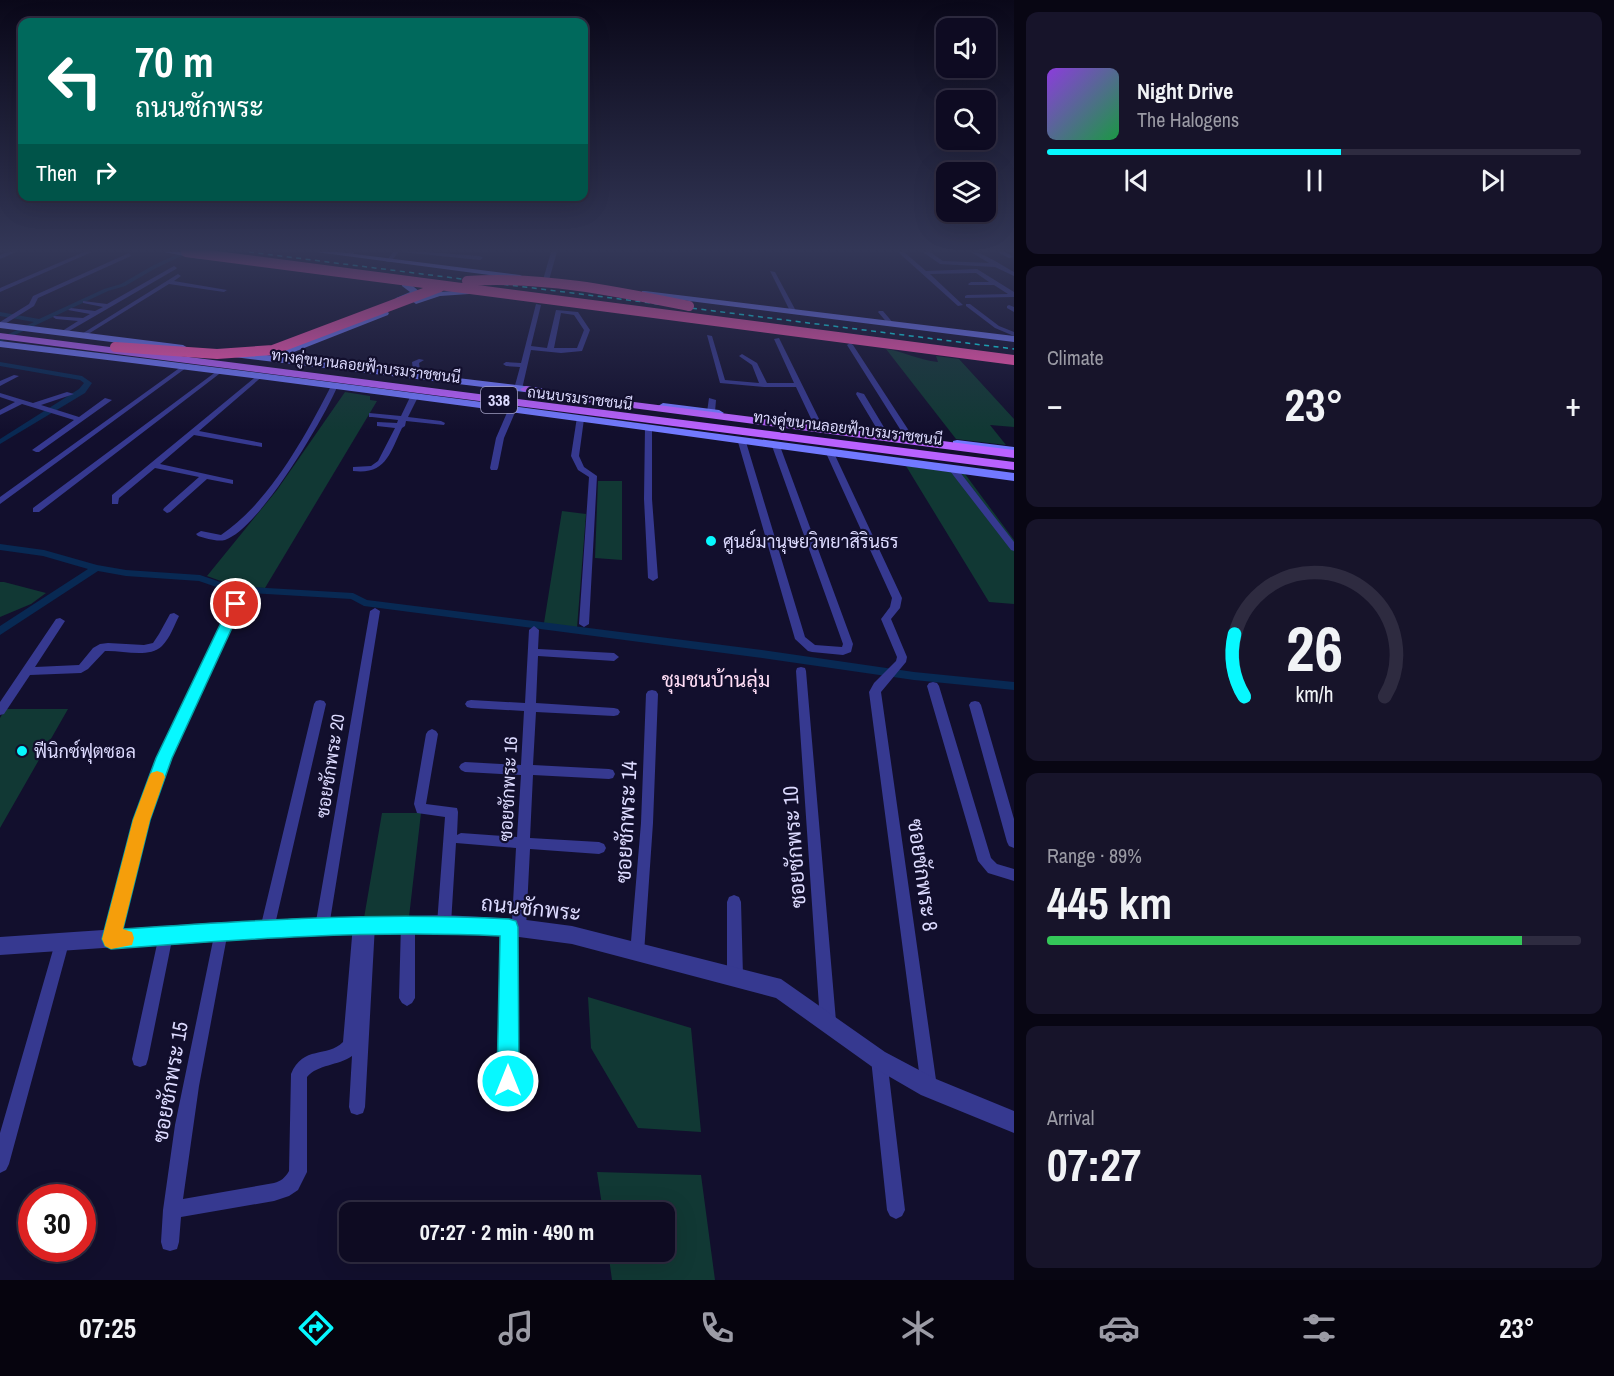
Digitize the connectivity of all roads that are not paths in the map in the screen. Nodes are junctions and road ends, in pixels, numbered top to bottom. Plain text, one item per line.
1 (21, 312) edge
2 (85, 312) edge
3 (120, 312) edge
4 (369, 312) edge
5 (376, 312) edge
6 (390, 312) edge
7 (536, 312) edge
8 (558, 312) edge
9 (565, 312) edge
10 (617, 312) edge
11 (643, 312) edge
12 (667, 312) edge
13 (712, 312) edge
14 (793, 312) edge
15 (881, 312) dead end
16 (980, 312) edge
17 (95, 313) joint
18 (56, 317) dead end
19 (82, 321) junction
20 (891, 324) junction
21 (803, 330) junction
22 (62, 333) junction
23 (8, 334) edge
24 (1014, 334) edge
25 (83, 335) junction
26 (709, 336) dead end
27 (1014, 339) edge
28 (776, 342) dead end
29 (850, 345) dead end
30 (272, 346) junction
31 (116, 347) junction
32 (527, 348) junction
33 (290, 350) junction
34 (550, 350) junction
35 (231, 354) junction
36 (742, 356) dead end
37 (421, 360) dead end
38 (1014, 360) edge
39 (300, 362) junction
40 (172, 363) joint
41 (282, 364) junction
42 (506, 364) dead end
43 (187, 365) junction
44 (525, 365) junction
45 (221, 370) junction
46 (261, 375) junction
47 (16, 376) dead end
48 (411, 376) junction
49 (0, 384) edge
50 (337, 385) junction
51 (764, 385) junction
52 (799, 385) junction
53 (522, 389) junction
54 (70, 393) dead end
55 (860, 394) dead end
56 (0, 395) edge
57 (414, 397) junction
58 (108, 400) dead end
59 (712, 400) dead end
60 (22, 401) junction
61 (34, 405) junction
62 (512, 410) junction
63 (711, 412) junction
64 (0, 413) edge
65 (372, 415) dead end
66 (78, 419) junction
67 (576, 419) junction
68 (403, 422) junction
69 (441, 423) dead end
70 (380, 424) dead end
71 (818, 425) junction
72 (648, 429) junction
73 (193, 432) junction
74 (884, 434) junction
75 (909, 437) junction
76 (743, 440) junction
77 (259, 445) dead end
78 (776, 446) junction
79 (36, 450) dead end
80 (830, 453) junction
81 (1014, 456) edge
82 (998, 462) junction
83 (154, 465) junction
84 (494, 468) dead end
85 (1014, 468) edge
86 (356, 469) dead end
87 (953, 470) junction
88 (205, 476) junction
89 (1014, 476) edge
90 (230, 482) dead end
91 (0, 501) edge
92 (115, 502) dead end
93 (36, 510) dead end
94 (167, 510) dead end
95 (201, 534) dead end
96 (1014, 548) edge
97 (652, 578) dead end
98 (236, 604) dead end
99 (375, 611) dead end
100 (174, 616) dead end
101 (60, 621) dead end
102 (584, 624) dead end
103 (534, 630) dead end
104 (532, 652) junction
105 (614, 657) dead end
106 (28, 671) junction
107 (801, 671) dead end
108 (933, 686) dead end
109 (652, 694) dead end
110 (320, 704) dead end
111 (471, 704) dead end
112 (975, 705) dead end
113 (530, 707) junction
114 (0, 711) edge
115 (614, 712) dead end
116 (432, 734) dead end
117 (465, 767) dead end
118 (529, 771) junction
119 (609, 774) dead end
120 (461, 839) dead end
121 (524, 841) junction
122 (1014, 842) edge
123 (599, 848) dead end
124 (1014, 875) edge
125 (734, 902) dead end
126 (408, 924) junction
127 (444, 924) junction
128 (364, 925) junction
129 (322, 927) junction
130 (267, 928) junction
131 (514, 928) junction
132 (221, 931) junction
133 (166, 936) junction
134 (111, 939) junction
135 (62, 943) junction
136 (0, 946) edge
137 (637, 953) junction
138 (735, 976) junction
139 (407, 998) dead end
140 (828, 1021) junction
141 (141, 1059) dead end
142 (878, 1059) junction
143 (929, 1087) junction
144 (508, 1103) dead end
145 (357, 1107) dead end
146 (1014, 1122) edge
147 (0, 1164) edge
148 (172, 1210) junction
149 (896, 1210) dead end
150 (170, 1242) dead end

1 - 23 street
2 - 17 street
3 - 25 street
4 - 30 main road
5 - 31 highway, bridge
6 - 33 main road
7 - 32 street
8 - 34 street
9 - 34 street
10 - 38 main road
11 - 38 highway, bridge
12 - 21 highway, bridge
13 - 21 highway, bridge
14 - 20 main road
15 - 20 street
16 - 24 street
17 - 19 street
18 - 19 street
19 - 22 street
20 - 27 main road
21 - 38 highway, bridge
22 - 23 main road, 338
22 - 25 main road, 338
23 - 31 main road, ทางคู่ขนานลอยฟ้าบรมราชชนนี / 338
23 - 40 main road, ถนนบรมราชชนนี / 338
23 - 41 main road, ถนนบรมราชชนนี
23 - 82 main road, ทางคู่ขนานลอยฟ้าบรมราชชนนี / 338, bridge
25 - 35 main road, 338
26 - 51 street
28 - 52 street
29 - 75 street
30 - 33 main road
30 - 35 main road
31 - 82 main road, ทางคู่ขนานลอยฟ้าบรมราชชนนี / 338, bridge
32 - 34 street
32 - 44 street
33 - 39 main road
35 - 39 main road, 338
36 - 51 street
37 - 48 street
39 - 41 main road
39 - 48 main road, 338
40 - 43 main road, ถนนบรมราชชนนี / 338
41 - 81 main road, ถนนบรมราชชนนี / 338
42 - 44 street
43 - 45 main road, ถนนบรมราชชนนี / 338
43 - 91 street
44 - 53 street
45 - 46 main road, ถนนบรมราชชนนี / 338
45 - 93 street
46 - 50 main road, ถนนบรมราชชนนี / 338
46 - 73 street
47 - 49 street
48 - 53 main road, 338
50 - 57 main road, 338
50 - 85 main road, ถนนบรมราชชนนี / 338
50 - 95 street
51 - 52 street
52 - 71 street
53 - 63 main road, 338
53 - 81 main road
54 - 61 street
55 - 74 street
56 - 60 street
57 - 62 main road, 338
57 - 68 street
58 - 66 street
59 - 63 street
60 - 61 street
60 - 64 street
61 - 66 street
62 - 67 main road, 338
62 - 84 street
63 - 71 main road, 338
65 - 68 street
66 - 79 street
67 - 72 main road, 338
67 - 76 main road
67 - 102 street
68 - 69 street
68 - 70 street
68 - 86 street
71 - 74 main road, 338
72 - 76 main road, 338
72 - 97 street
73 - 77 street
73 - 83 street
74 - 75 main road, 338
75 - 81 main road, 338
76 - 78 main road, 338
76 - 78 street
76 - 89 main road
78 - 80 main road, 338
80 - 87 main road, 338
80 - 143 street, ซอยชักพระ 8
81 - 82 main road, ทางคู่ขนานลอยฟ้าบรมราชชนนี
82 - 85 main road, ทางคู่ขนานลอยฟ้าบรมราชชนนี
83 - 88 street
83 - 92 street
87 - 89 main road, 338
87 - 96 street
88 - 90 street
88 - 94 street
98 - 134 street
99 - 129 street, ซอยชักพระ 20
100 - 106 street
101 - 106 street
103 - 104 street, ซอยชักพระ 16
104 - 105 street
104 - 113 street, ซอยชักพระ 16
106 - 114 street
107 - 140 street, ซอยชักพระ 10
108 - 124 street
109 - 137 street, ซอยชักพระ 14
110 - 130 street
111 - 113 street
112 - 122 street
113 - 115 street
113 - 118 street, ซอยชักพระ 16
116 - 127 street
117 - 118 street
118 - 119 street
118 - 121 street, ซอยชักพระ 16
120 - 121 street
121 - 123 street
121 - 131 street, ซอยชักพระ 16
125 - 138 street
126 - 127 street, ถนนชักพระ
126 - 128 street, ถนนชักพระ
126 - 139 street
127 - 131 street, ถนนชักพระ
128 - 129 street, ถนนชักพระ
128 - 145 street
128 - 148 street
129 - 130 street, ถนนชักพระ
130 - 132 street, ถนนชักพระ
131 - 137 street, ถนนชักพระ
131 - 144 street, ซอยชักพระ 16
132 - 133 street, ถนนชักพระ
132 - 148 street, ซอยชักพระ 15
133 - 134 street, ถนนชักพระ
133 - 141 street
134 - 135 street, ถนนชักพระ
135 - 136 street, ถนนชักพระ
135 - 147 street
137 - 138 street, ถนนชักพระ
138 - 140 street, ถนนชักพระ
140 - 142 street, ถนนชักพระ
142 - 143 street, ถนนชักพระ
142 - 149 street
143 - 146 street, ถนนชักพระ
148 - 150 street, ซอยชักพระ 15

